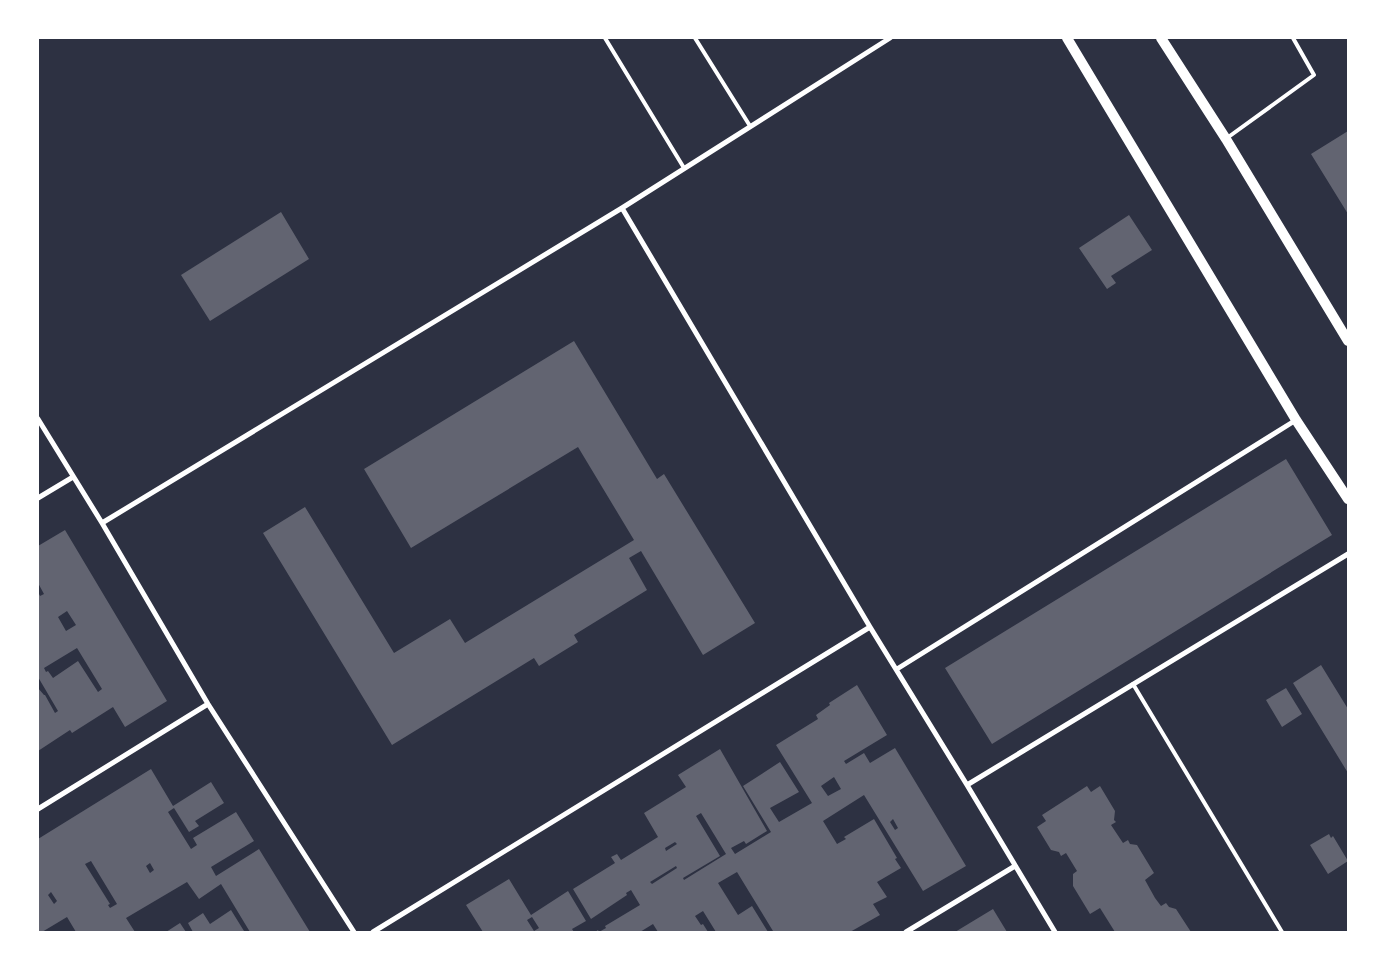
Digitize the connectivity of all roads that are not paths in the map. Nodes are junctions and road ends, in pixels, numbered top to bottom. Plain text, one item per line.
1 (605, 38) edge
2 (695, 38) edge
3 (890, 38) edge
4 (1067, 38) edge
5 (1160, 38) edge
6 (1293, 38) edge
7 (750, 126) junction
8 (1226, 139) junction
9 (684, 168) junction
10 (622, 208) junction
11 (1348, 341) edge
12 (38, 419) edge
13 (1296, 420) junction
14 (73, 477) junction
15 (38, 498) edge
16 (1348, 499) edge
17 (102, 523) junction
18 (1348, 554) edge
19 (870, 627) junction
20 (897, 669) junction
21 (1133, 684) junction
22 (208, 704) junction
23 (968, 785) junction
24 (38, 809) edge
25 (1015, 866) junction
26 (354, 932) edge
27 (373, 932) edge
28 (906, 932) edge
29 (1055, 932) edge
30 (1282, 932) edge

1 - 9 lane
2 - 7 lane
3 - 7 street
4 - 13 main road
5 - 8 main road
6 - 8 lane
7 - 9 street
8 - 11 main road
9 - 10 street
10 - 17 street
10 - 19 street
12 - 14 street
13 - 16 main road
13 - 20 street
14 - 15 street
14 - 17 street
17 - 22 street
18 - 21 street
19 - 20 street
19 - 27 street
20 - 23 street
21 - 23 street
21 - 30 lane
22 - 24 street
22 - 26 street
23 - 25 street
25 - 28 street
25 - 29 street

